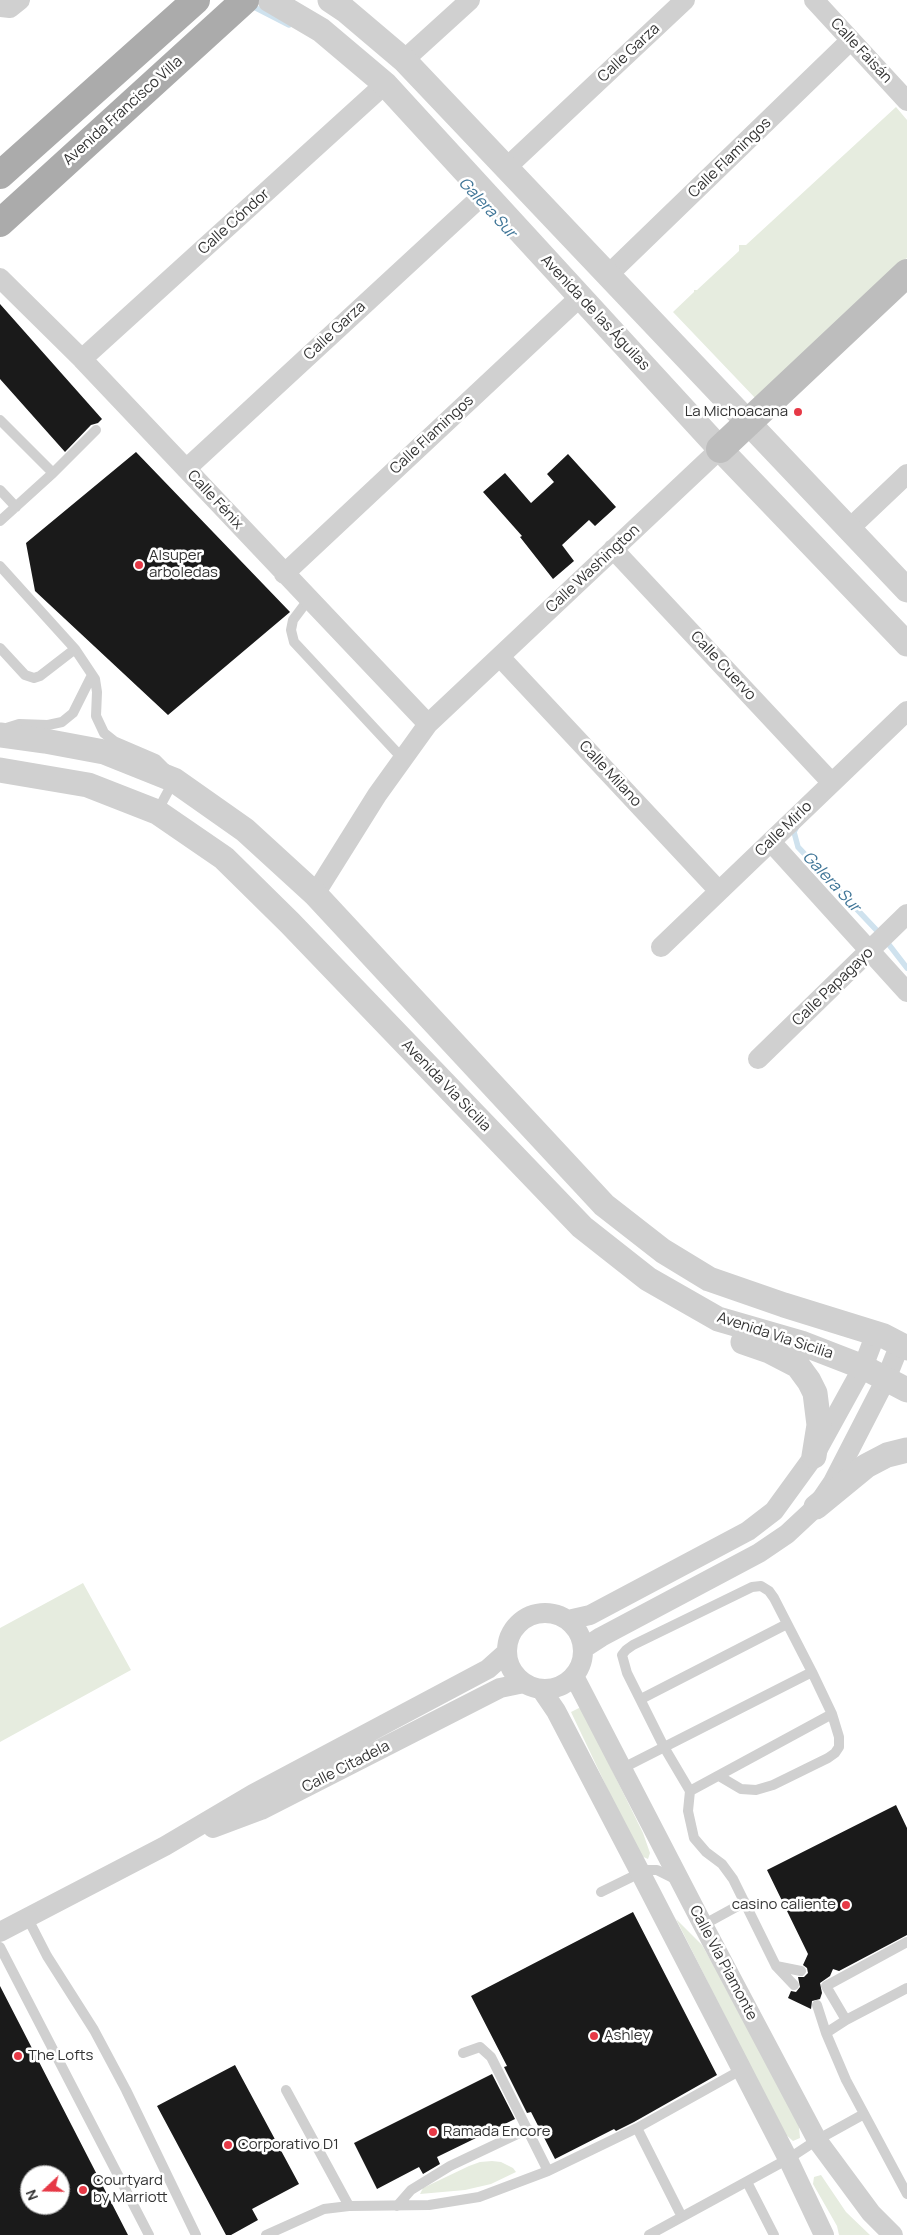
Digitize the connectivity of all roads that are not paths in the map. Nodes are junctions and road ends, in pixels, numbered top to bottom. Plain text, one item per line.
1 (196, 0) edge
2 (245, 0) edge
3 (270, 0) edge
4 (330, 0) edge
5 (470, 0) edge
6 (685, 0) edge
7 (814, 0) edge
8 (851, 40) junction
9 (404, 60) junction
10 (385, 84) junction
11 (907, 101) edge
12 (506, 168) junction
13 (0, 175) edge
14 (484, 194) junction
15 (0, 223) edge
16 (907, 273) edge
17 (608, 275) junction
18 (0, 278) edge
19 (580, 297) junction
20 (82, 359) junction
21 (0, 420) edge
22 (748, 423) junction
23 (96, 430) dead end
24 (720, 449) junction
25 (186, 468) junction
26 (52, 472) junction
27 (907, 474) edge
28 (0, 490) edge
29 (16, 507) junction
30 (0, 521) edge
31 (850, 528) junction
32 (613, 549) junction
33 (0, 566) edge
34 (284, 574) junction
35 (907, 590) edge
36 (308, 600) junction
37 (907, 644) edge
38 (0, 648) edge
39 (75, 649) junction
40 (500, 657) junction
41 (92, 675) junction
42 (907, 711) edge
43 (428, 724) junction
44 (0, 730) edge
45 (0, 735) edge
46 (402, 758) junction
47 (0, 770) edge
48 (174, 780) junction
49 (832, 783) junction
50 (157, 812) junction
51 (770, 842) junction
52 (720, 891) junction
53 (315, 894) junction
54 (907, 914) edge
55 (661, 947) dead end
56 (870, 951) junction
57 (907, 992) edge
58 (758, 1059) dead end
59 (681, 1298) junction
60 (876, 1333) junction
61 (903, 1346) edge
62 (864, 1367) junction
63 (897, 1384) edge
64 (907, 1450) edge
65 (814, 1456) junction
66 (816, 1507) junction
67 (568, 1620) junction
68 (787, 1624) junction
69 (584, 1648) junction
70 (507, 1652) junction
71 (812, 1672) junction
72 (574, 1676) junction
73 (533, 1686) junction
74 (641, 1699) junction
75 (832, 1714) junction
76 (664, 1746) junction
77 (623, 1768) junction
78 (719, 1776) junction
79 (690, 1792) junction
80 (165, 1846) junction
81 (640, 1872) junction
82 (681, 1882) junction
83 (601, 1892) dead end
84 (745, 1902) junction
85 (27, 1917) junction
86 (703, 1926) junction
87 (0, 1932) edge
88 (907, 1942) edge
89 (0, 1947) edge
90 (776, 1966) junction
91 (800, 1971) dead end
92 (794, 1985) dead end
93 (907, 1988) edge
94 (817, 2006) dead end
95 (846, 2020) junction
96 (826, 2032) junction
97 (463, 2052) dead end
98 (741, 2070) junction
99 (286, 2090) dead end
100 (864, 2114) junction
101 (637, 2128) junction
102 (528, 2129) junction
103 (817, 2140) junction
104 (788, 2159) junction
105 (548, 2171) junction
106 (747, 2182) junction
107 (907, 2194) edge
108 (349, 2206) junction
109 (397, 2206) junction
110 (682, 2218) junction
111 (149, 2235) edge
112 (196, 2235) edge
113 (266, 2235) edge
114 (648, 2235) edge
115 (774, 2235) edge
116 (824, 2235) edge
117 (893, 2235) edge

1 - 13 main road
2 - 15 main road, Avenida Francisco Villa
3 - 10 street, Avenida de las Águilas
4 - 9 street
5 - 9 street
6 - 12 street, Calle Garza
7 - 8 street, Calle Faisán
8 - 11 street, Calle Faisán
8 - 17 street, Calle Flamingos
9 - 12 street
10 - 14 street, Avenida de las Águilas
10 - 20 street, Calle Cóndor
12 - 17 street
14 - 19 street, Avenida de las Águilas
14 - 25 street, Calle Garza
16 - 22 main road, Calle Washington
17 - 22 street
18 - 20 street, Calle Fénix
19 - 24 street, Avenida de las Águilas
19 - 34 street, Calle Flamingos
20 - 25 street, Calle Fénix
21 - 26 lane
22 - 24 main road, Calle Washington
22 - 31 street
23 - 26 lane
24 - 32 street, Calle Washington
24 - 37 street, Avenida de las Águilas
25 - 34 street, Calle Fénix
26 - 29 lane
27 - 31 street
28 - 29 lane
29 - 30 lane
31 - 35 street
32 - 40 street, Calle Washington
32 - 49 street, Calle Cuervo
33 - 39 lane
34 - 36 street, Calle Fénix
36 - 43 street, Calle Fénix
36 - 46 lane
38 - 39 lane
39 - 41 lane
40 - 43 street, Calle Washington
40 - 52 street, Calle Milano
41 - 44 lane
41 - 48 lane
42 - 49 street, Calle Mirlo
43 - 46 street, Calle Washington
45 - 48 street
46 - 53 street, Calle Washington
47 - 50 street, Avenida Via Sicilia
48 - 50 lane
48 - 53 street
49 - 51 street, Calle Mirlo
50 - 59 street, Avenida Via Sicilia
51 - 52 street, Calle Mirlo
51 - 56 street
52 - 55 street, Calle Mirlo
53 - 60 street
54 - 56 street, Calle Papagayo
56 - 57 street
56 - 58 street, Calle Papagayo
59 - 62 street, Avenida Via Sicilia
59 - 65 street
60 - 61 street
60 - 62 street
61 - 63 street
62 - 63 street, Avenida Via Sicilia
62 - 65 street
63 - 66 street
64 - 66 street
65 - 67 street
66 - 69 street
67 - 69 street
67 - 70 street
68 - 71 lane
68 - 74 lane
68 - 74 lane
69 - 72 street
70 - 73 street
70 - 80 street, Calle Citadela
71 - 75 lane
71 - 76 lane
72 - 73 street
72 - 77 street, Calle Vía Piamonte
73 - 80 street, Calle Citadela
73 - 81 street
74 - 76 lane
75 - 78 lane
75 - 78 lane
76 - 77 lane
76 - 79 lane
77 - 82 street, Calle Vía Piamonte
78 - 79 lane
79 - 84 lane
80 - 85 street, Calle Citadela
81 - 82 lane
81 - 83 lane
81 - 98 street
82 - 86 street, Calle Vía Piamonte
84 - 86 lane
84 - 90 lane
85 - 87 street, Calle Citadela
85 - 112 lane
86 - 103 street, Calle Vía Piamonte
88 - 95 lane
89 - 111 lane
90 - 91 lane
90 - 92 lane
93 - 95 lane
94 - 96 lane
95 - 96 lane
96 - 100 lane
97 - 102 lane
98 - 101 lane
98 - 104 street
99 - 108 lane
100 - 103 lane
100 - 107 lane
101 - 105 lane
101 - 110 lane
102 - 105 lane
102 - 109 lane
103 - 104 lane
103 - 117 street, Calle Vía Piamonte
104 - 106 lane
104 - 116 street
105 - 109 lane
106 - 110 lane
106 - 115 lane
108 - 109 lane
108 - 113 lane
110 - 114 lane

